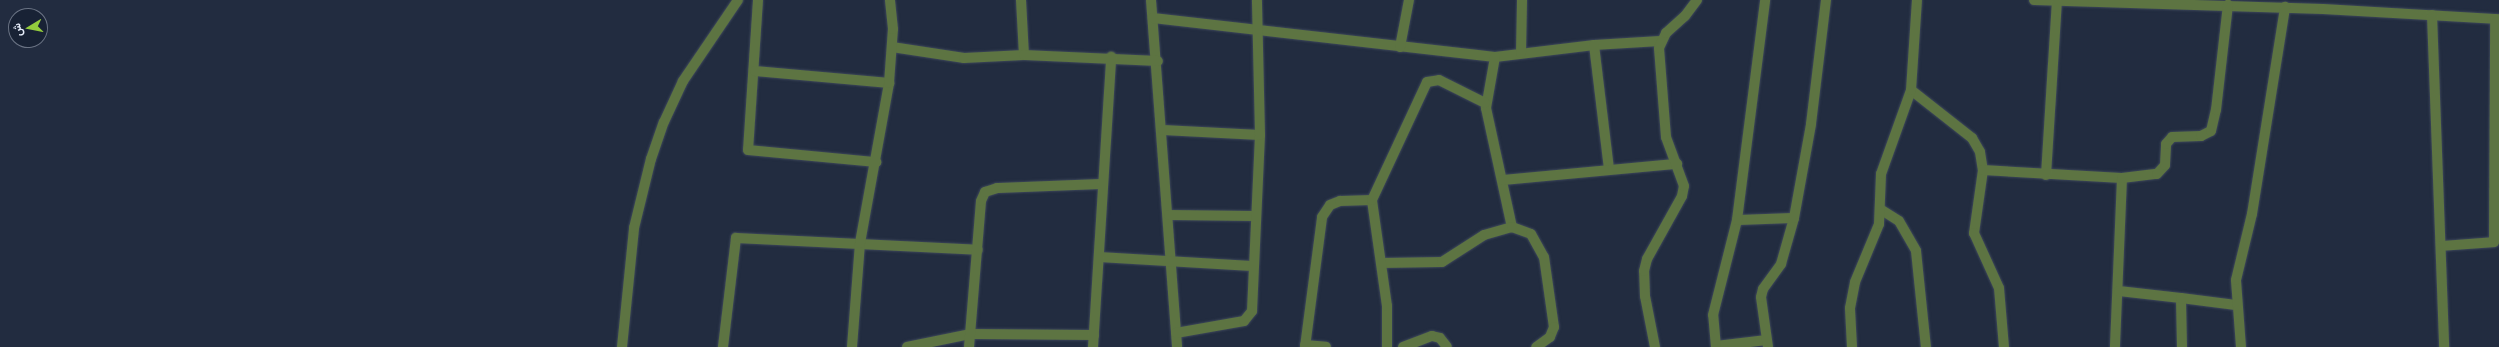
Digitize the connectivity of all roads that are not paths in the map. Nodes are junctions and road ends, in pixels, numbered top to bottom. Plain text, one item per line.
1 (738, 0) edge
2 (758, 0) edge
3 (890, 0) edge
4 (1021, 0) edge
5 (1151, 0) edge
6 (1257, 0) edge
7 (1409, 0) edge
8 (1522, 0) edge
9 (1697, 0) edge
10 (1765, 0) edge
11 (1826, 0) edge
12 (1917, 0) edge
13 (2034, 0) edge
14 (2057, 1) edge
15 (2228, 5) junction
16 (2286, 7) junction
17 (2432, 15) junction
18 (1153, 18) junction
19 (2497, 19) edge
20 (1258, 28) junction
21 (1660, 41) junction
22 (1594, 45) junction
23 (892, 47) junction
24 (1400, 47) junction
25 (1521, 53) junction
26 (1024, 55) junction
27 (1111, 57) junction
28 (1495, 57) junction
29 (1158, 60) junction
30 (755, 71) junction
31 (889, 83) junction
32 (1911, 90) junction
33 (1485, 103) junction
34 (1163, 130) junction
35 (1260, 135) junction
36 (876, 162) junction
37 (1677, 164) junction
38 (1609, 169) junction
39 (1983, 170) junction
40 (2046, 175) junction
41 (2122, 178) junction
42 (1503, 180) junction
43 (1102, 184) junction
44 (1372, 200) junction
45 (1880, 209) junction
46 (1169, 215) junction
47 (1254, 216) junction
48 (1794, 218) junction
49 (1737, 220) junction
50 (1512, 227) junction
51 (2496, 242) edge
52 (860, 243) junction
53 (2441, 246) junction
54 (978, 250) junction
55 (1099, 257) junction
56 (1171, 262) junction
57 (1381, 263) junction
58 (1252, 266) junction
59 (2120, 291) junction
60 (2181, 298) junction
61 (2236, 305) junction
62 (1176, 333) junction
63 (970, 334) junction
64 (1094, 335) junction
65 (1768, 343) edge
66 (1305, 346) edge
67 (1716, 346) edge
68 (622, 347) edge
69 (724, 347) edge
70 (852, 347) edge
71 (907, 347) edge
72 (969, 347) edge
73 (1093, 347) edge
74 (1177, 347) edge
75 (1326, 347) edge
76 (1387, 347) edge
77 (1403, 347) edge
78 (1447, 347) edge
79 (1536, 347) edge
80 (1655, 347) edge
81 (1852, 347) edge
82 (1926, 347) edge
83 (2004, 347) edge
84 (2115, 347) edge
85 (2182, 347) edge
86 (2240, 347) edge
87 (2444, 347) edge

1 - 68 street
2 - 30 street
3 - 23 street
4 - 26 street
5 - 18 street
6 - 20 street
7 - 24 street
8 - 25 street
9 - 21 street
10 - 49 street
11 - 48 street
12 - 32 street
13 - 14 street
14 - 15 street
14 - 40 street
15 - 16 street
15 - 41 street
16 - 17 street
16 - 61 street
17 - 19 street
17 - 53 street
18 - 20 street
18 - 29 street
19 - 51 street
20 - 24 street
20 - 35 street
21 - 22 street
21 - 37 street
22 - 25 street
22 - 38 street
23 - 26 street
23 - 31 street
24 - 28 street
25 - 28 street
26 - 27 street
27 - 29 street
27 - 43 street
28 - 33 street
29 - 34 street
30 - 31 street
30 - 36 street
31 - 36 street
32 - 39 street
32 - 45 street
33 - 42 street
33 - 44 street
34 - 35 street
34 - 46 street
35 - 47 street
36 - 52 street
37 - 38 street
37 - 80 street
38 - 42 street
39 - 40 street
39 - 83 street
40 - 41 street
41 - 59 street
42 - 50 street
43 - 54 street
43 - 55 street
44 - 57 street
44 - 66 street
45 - 81 street
45 - 82 street
46 - 47 street
46 - 56 street
47 - 58 street
48 - 49 street
48 - 65 street
49 - 67 street
50 - 57 street
50 - 79 street
51 - 53 street
52 - 54 street
52 - 69 street
52 - 70 street
53 - 87 street
54 - 63 street
55 - 56 street
55 - 64 street
56 - 58 street
56 - 62 street
57 - 76 street
58 - 62 street
59 - 60 street
59 - 84 street
60 - 61 street
60 - 85 street
61 - 86 street
62 - 74 street
63 - 64 street
63 - 71 street
63 - 72 street
64 - 73 street
65 - 67 street
66 - 75 street
77 - 78 street

